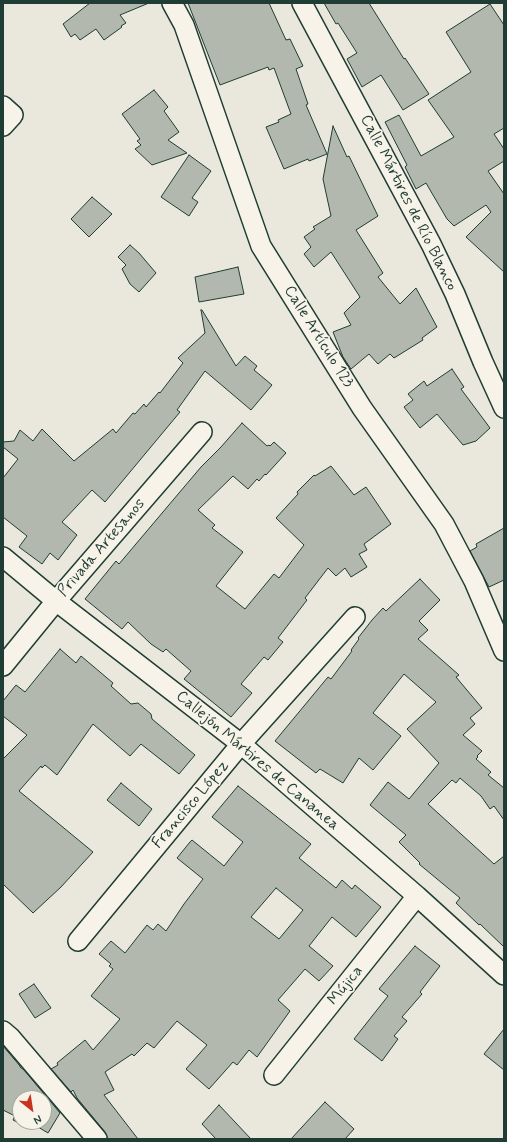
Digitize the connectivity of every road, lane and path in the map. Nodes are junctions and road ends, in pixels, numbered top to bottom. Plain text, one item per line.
1 (172, 3) edge
2 (302, 3) edge
3 (3, 106) edge
4 (3, 126) edge
5 (502, 402) edge
6 (202, 432) dead end
7 (3, 557) edge
8 (56, 601) junction
9 (355, 617) dead end
10 (504, 651) edge
11 (3, 666) edge
12 (241, 744) junction
13 (417, 896) junction
14 (78, 941) dead end
15 (504, 975) edge
16 (3, 1031) edge
17 (274, 1075) dead end
18 (97, 1139) edge

1 - 10 street, Calle Artículo 123
2 - 5 street, Calle Mártires de Río Blanco
3 - 4 street
6 - 8 street, Privada Artesanos
7 - 8 street, Callejón Mártires de Cananea
8 - 11 street, Privada Artesanos
8 - 12 street, Callejón Mártires de Cananea
9 - 12 street, Francisco López
12 - 13 street, Callejón Mártires de Cananea
12 - 14 street, Francisco López
13 - 15 street, Callejón Mártires de Cananea
13 - 17 street, Mújica
16 - 18 street

